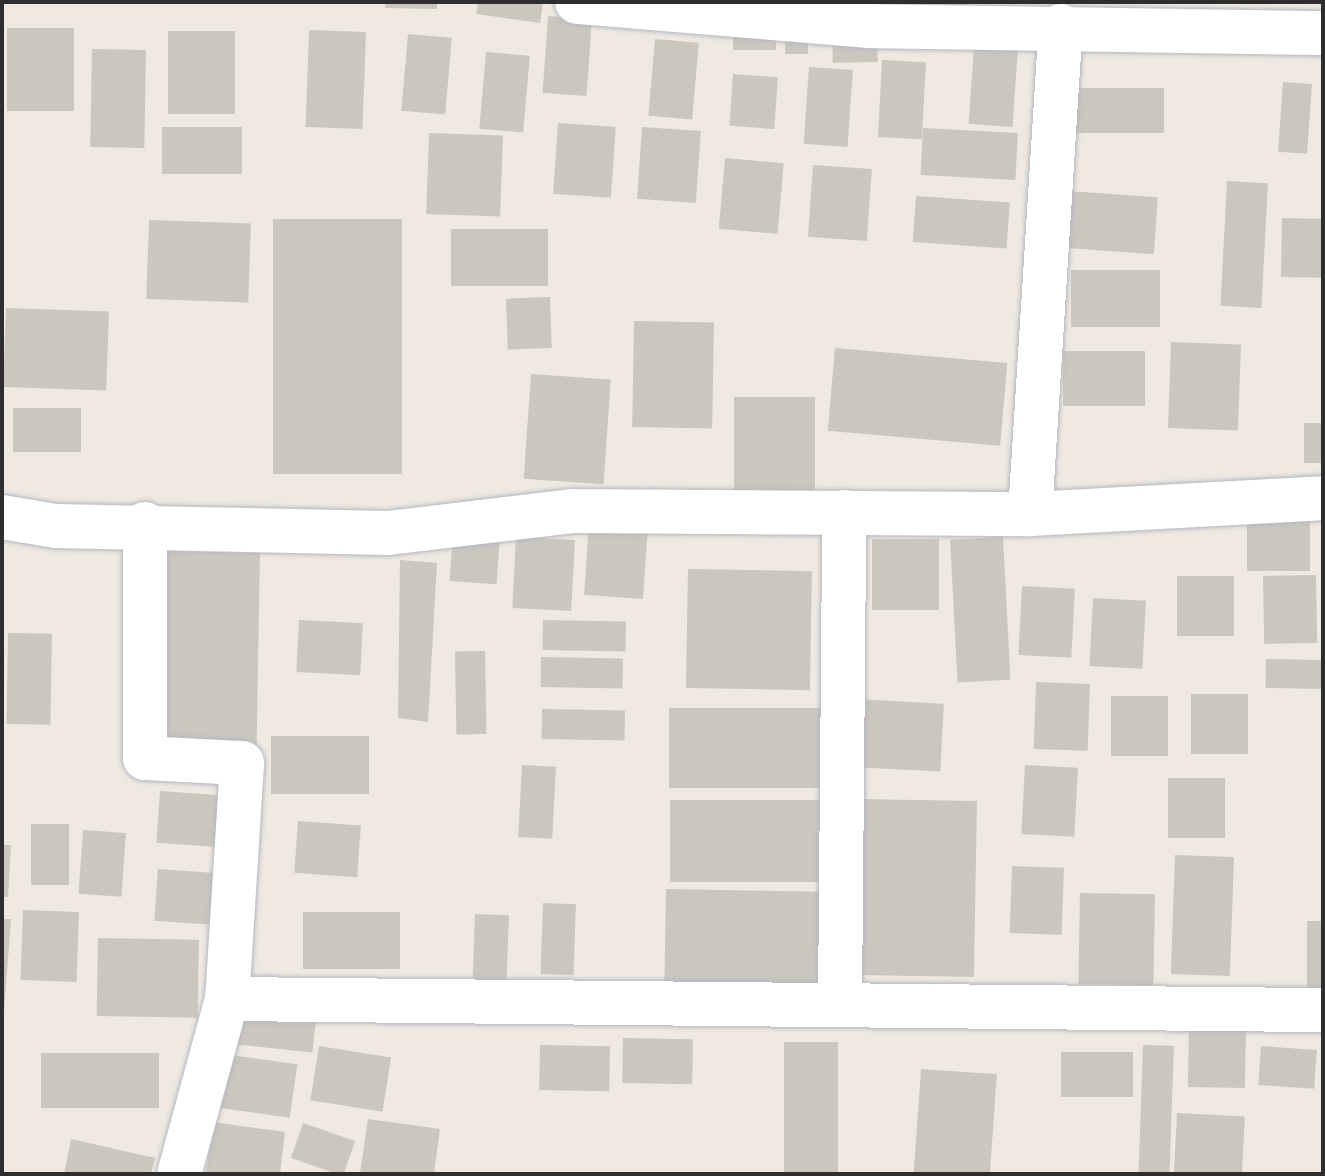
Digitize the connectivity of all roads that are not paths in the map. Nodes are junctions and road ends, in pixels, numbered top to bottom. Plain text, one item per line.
1 (577, 2) edge
2 (700, 9) edge
3 (1061, 26) junction
4 (1323, 33) edge
5 (1323, 498) edge
6 (844, 512) junction
7 (1030, 514) junction
8 (2, 517) edge
9 (145, 524) junction
10 (227, 999) junction
11 (840, 1005) junction
12 (1323, 1010) edge
13 (179, 1174) edge

1 - 2 street
2 - 3 street
3 - 4 street
3 - 7 street
5 - 7 street
6 - 7 street
6 - 9 street
6 - 11 street
8 - 9 street
9 - 10 street
10 - 11 street
10 - 13 street
11 - 12 street

